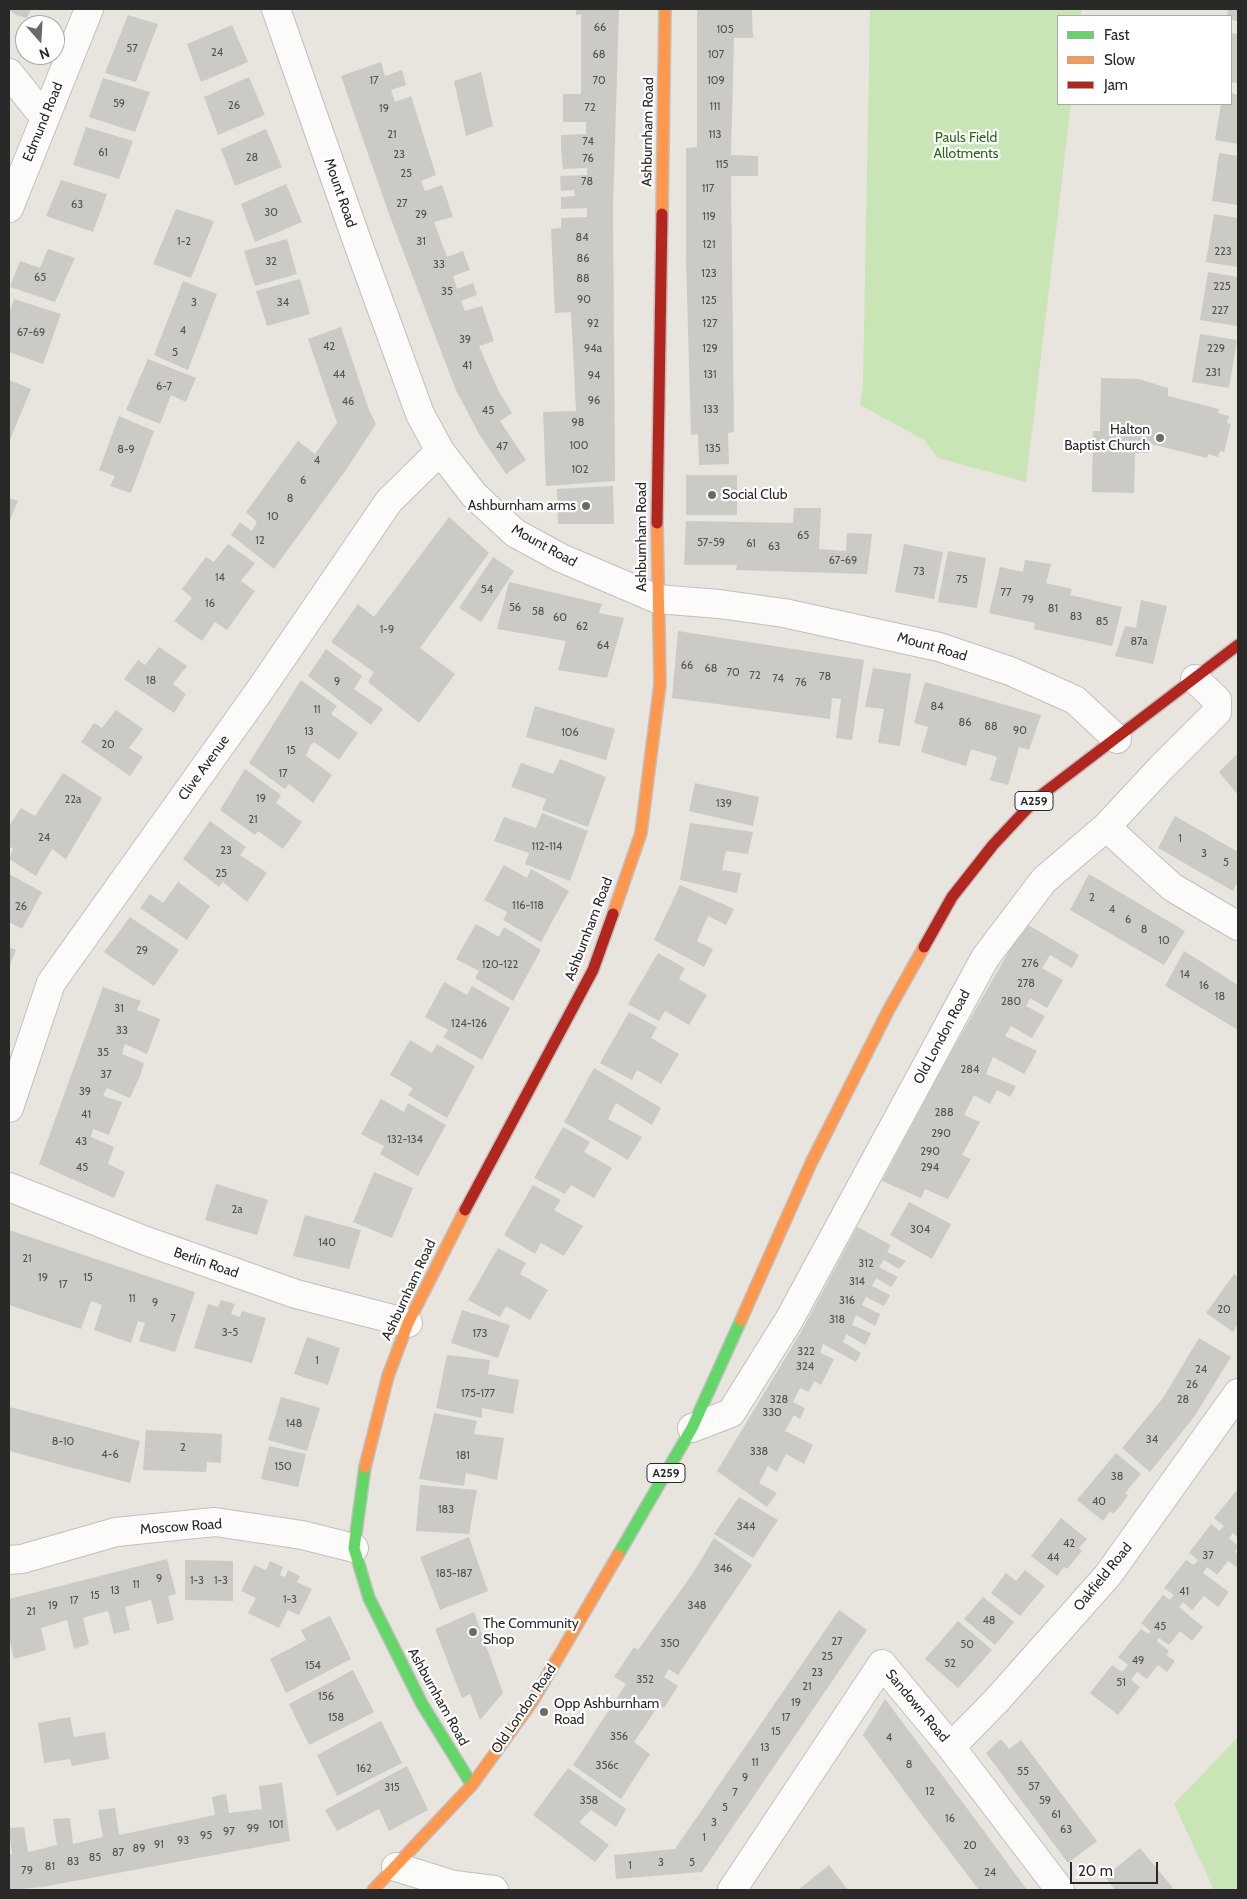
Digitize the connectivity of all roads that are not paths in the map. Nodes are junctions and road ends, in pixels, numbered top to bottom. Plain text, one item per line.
1 (89, 9) edge
2 (276, 9) edge
3 (665, 9) edge
4 (9, 74) edge
5 (45, 118) junction
6 (9, 208) edge
7 (440, 451) junction
8 (657, 599) junction
9 (1238, 645) edge
10 (1194, 679) junction
11 (1117, 739) junction
12 (1106, 827) junction
13 (1238, 926) edge
14 (9, 1108) edge
15 (9, 1187) edge
16 (408, 1323) junction
17 (1238, 1393) edge
18 (692, 1428) junction
19 (354, 1548) junction
20 (9, 1560) edge
21 (951, 1747) junction
22 (472, 1785) junction
23 (396, 1867) junction
24 (733, 1889) edge
25 (372, 1890) edge
26 (494, 1890) edge
27 (1060, 1890) edge

1 - 5 street, Edmund Road
2 - 7 street, Mount Road
3 - 8 main road, Ashburnham Road
4 - 5 street
5 - 6 street, Edmund Road
7 - 8 street, Mount Road
7 - 14 street, Clive Avenue
8 - 11 street, Mount Road
8 - 16 main road, Ashburnham Road
9 - 10 main road, Old London Road / A259
10 - 11 main road, Old London Road / A259
10 - 12 street, Old London Road
11 - 18 main road, Old London Road / A259
12 - 13 street
12 - 18 street, Old London Road
15 - 16 street, Berlin Road
16 - 19 main road, Ashburnham Road
17 - 21 street, Oakfield Road
18 - 22 main road, Old London Road / A259
19 - 20 street, Moscow Road
19 - 22 main road, Ashburnham Road
21 - 24 street, Sandown Road
21 - 27 street, Sandown Road
22 - 23 main road, Old London Road / A259
23 - 25 main road, Old London Road / A259
23 - 26 street

